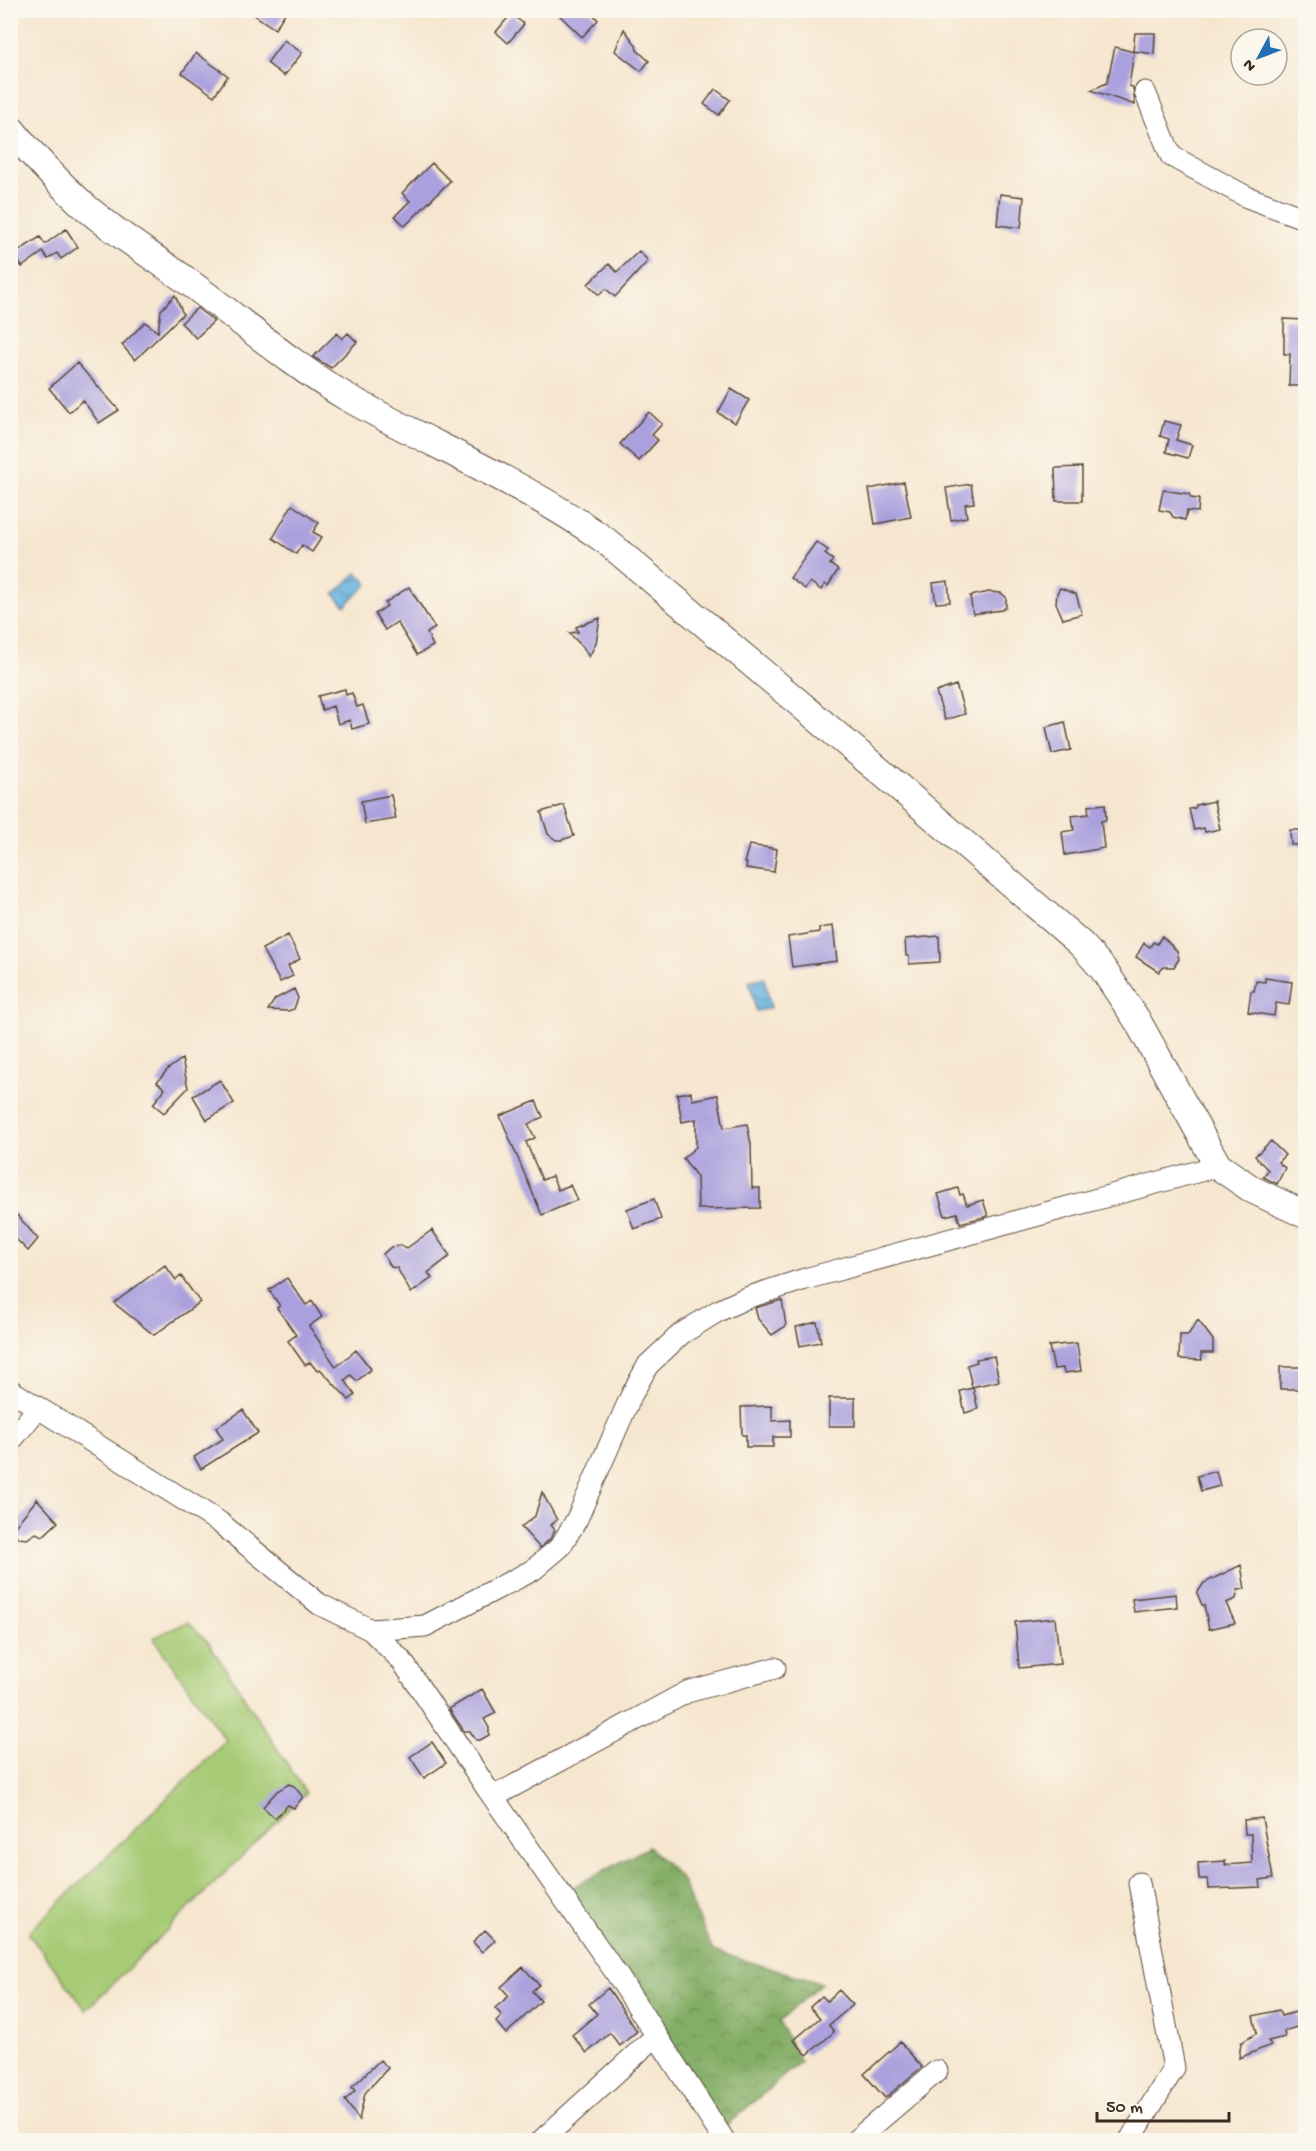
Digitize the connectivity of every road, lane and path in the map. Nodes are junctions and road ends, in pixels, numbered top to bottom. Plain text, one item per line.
1 (1145, 92) dead end
2 (10, 128) edge
3 (1305, 219) edge
4 (1218, 1166) junction
5 (1305, 1215) edge
6 (10, 1390) edge
7 (38, 1408) junction
8 (10, 1442) edge
9 (371, 1630) junction
10 (775, 1668) dead end
11 (493, 1797) junction
12 (1139, 1883) dead end
13 (656, 2036) junction
14 (937, 2071) dead end
15 (543, 2140) edge
16 (724, 2140) edge
17 (856, 2140) edge
18 (1130, 2140) edge

1 - 3 street
2 - 4 main road
4 - 5 main road
4 - 9 street
6 - 7 street
7 - 8 street
7 - 9 street
9 - 11 street
10 - 11 street
11 - 13 street
12 - 18 street
13 - 15 street
13 - 16 street
14 - 17 street

